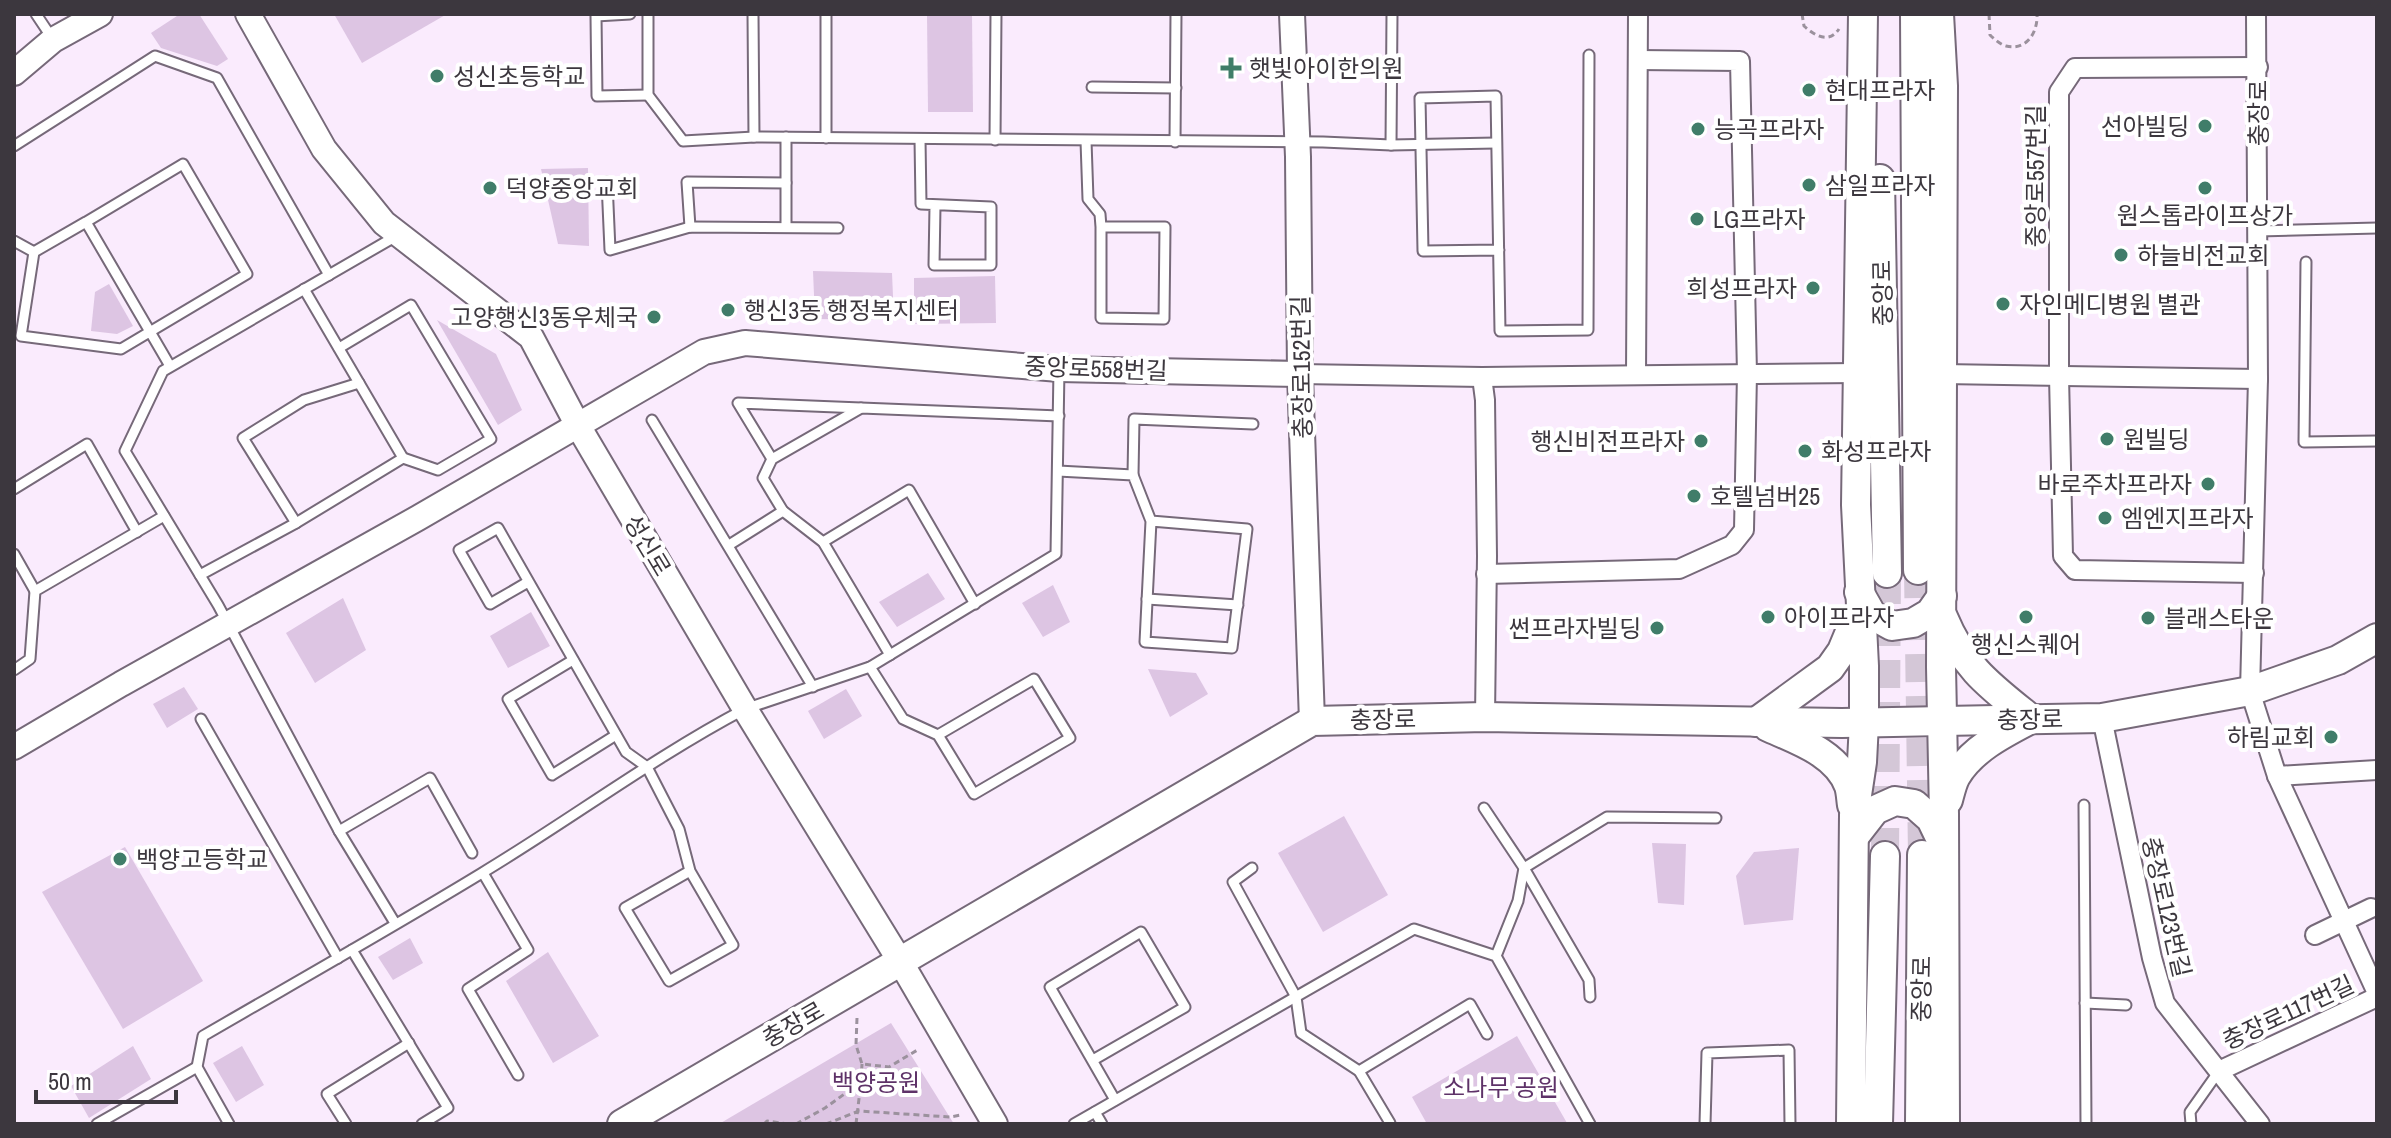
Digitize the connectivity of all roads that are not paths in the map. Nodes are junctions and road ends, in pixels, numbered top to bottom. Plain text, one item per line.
1 (36, 14) edge
2 (100, 14) edge
3 (248, 14) edge
4 (630, 14) edge
5 (648, 14) edge
6 (753, 14) edge
7 (826, 14) edge
8 (996, 14) edge
9 (1176, 14) edge
10 (1292, 14) edge
11 (1392, 14) edge
12 (1638, 14) edge
13 (1877, 14) edge
14 (1915, 14) edge
15 (1939, 14) edge
16 (2256, 14) edge
17 (1852, 19) edge
18 (53, 40) junction
19 (1589, 55) dead end
20 (1638, 60) junction
21 (2258, 67) junction
22 (14, 73) edge
23 (1092, 87) dead end
24 (1176, 88) junction
25 (648, 95) junction
26 (754, 137) junction
27 (786, 137) junction
28 (826, 138) junction
29 (920, 139) junction
30 (995, 140) junction
31 (1086, 141) junction
32 (1175, 142) junction
33 (1297, 143) junction
34 (1421, 143) junction
35 (1496, 143) junction
36 (1391, 145) junction
37 (14, 146) edge
38 (607, 182) dead end
39 (786, 183) junction
40 (935, 206) junction
41 (86, 222) junction
42 (690, 227) junction
43 (786, 227) junction
44 (1101, 227) junction
45 (838, 228) dead end
46 (2377, 228) edge
47 (2258, 231) junction
48 (399, 234) junction
49 (14, 241) edge
50 (1499, 250) junction
51 (34, 252) junction
52 (2306, 262) dead end
53 (329, 275) junction
54 (304, 289) junction
55 (150, 332) junction
56 (339, 348) junction
57 (170, 366) junction
58 (1059, 369) junction
59 (1747, 373) junction
60 (1858, 373) junction
61 (1300, 374) junction
62 (1943, 374) junction
63 (1636, 375) junction
64 (2059, 376) junction
65 (1482, 377) junction
66 (2258, 379) junction
67 (359, 383) junction
68 (861, 408) junction
69 (1059, 416) junction
70 (652, 420) dead end
71 (577, 424) junction
72 (1253, 424) dead end
73 (2377, 441) edge
74 (403, 458) junction
75 (772, 459) junction
76 (1058, 471) junction
77 (1133, 475) junction
78 (14, 489) edge
79 (783, 511) junction
80 (164, 516) junction
81 (1151, 521) junction
82 (296, 523) junction
83 (137, 532) junction
84 (823, 542) junction
85 (729, 545) junction
86 (14, 554) edge
87 (1918, 570) tunnel mouth
88 (1887, 573) tunnel mouth
89 (2254, 573) junction
90 (1486, 574) junction
91 (200, 575) junction
92 (528, 582) junction
93 (35, 591) junction
94 (1147, 599) junction
95 (1860, 600) junction
96 (975, 604) junction
97 (1942, 604) junction
98 (1238, 605) junction
99 (228, 624) junction
100 (2377, 638) edge
101 (890, 655) junction
102 (573, 660) junction
103 (870, 667) junction
104 (14, 670) edge
105 (813, 687) junction
106 (2250, 691) junction
107 (745, 709) junction
108 (1485, 717) junction
109 (2102, 718) junction
110 (201, 719) dead end
111 (2031, 719) junction
112 (1312, 721) junction
113 (1756, 722) junction
114 (1942, 722) junction
115 (1864, 723) junction
116 (616, 735) junction
117 (938, 735) junction
118 (14, 747) edge
119 (647, 767) junction
120 (2377, 770) edge
121 (2277, 776) junction
122 (2084, 805) dead end
123 (1484, 808) dead end
124 (1944, 814) junction
125 (1716, 818) dead end
126 (1854, 826) junction
127 (339, 831) junction
128 (1933, 851) junction
129 (472, 853) dead end
130 (1885, 856) tunnel mouth
131 (1252, 868) dead end
132 (1524, 868) junction
133 (690, 871) junction
134 (483, 873) junction
135 (2371, 908) dead end
136 (2343, 921) junction
137 (395, 923) junction
138 (2315, 935) dead end
139 (352, 950) junction
140 (1496, 956) junction
141 (338, 958) junction
142 (900, 961) junction
143 (2377, 995) edge
144 (1296, 997) junction
145 (1590, 997) dead end
146 (2085, 1003) junction
147 (2126, 1005) dead end
148 (1487, 1034) dead end
149 (409, 1043) junction
150 (1093, 1060) junction
151 (197, 1067) junction
152 (1359, 1071) junction
153 (2219, 1071) junction
154 (518, 1075) dead end
155 (1115, 1100) junction
156 (1095, 1112) junction
157 (1390, 1123) edge
158 (97, 1124) edge
159 (229, 1124) edge
160 (346, 1124) edge
161 (422, 1124) edge
162 (622, 1124) edge
163 (995, 1124) edge
164 (1074, 1124) edge
165 (1102, 1124) edge
166 (1590, 1124) edge
167 (1705, 1124) edge
168 (1790, 1124) edge
169 (1851, 1124) edge
170 (1878, 1124) edge
171 (1920, 1124) edge
172 (1945, 1124) edge
173 (2086, 1124) edge
174 (2191, 1124) edge
175 (2260, 1124) edge

1 - 18 lane
2 - 18 street
3 - 48 street, 성신로
4 - 25 lane
5 - 25 lane
6 - 26 lane
7 - 28 lane
8 - 30 lane
9 - 24 lane
10 - 33 street, 충장로152번길
11 - 36 lane
12 - 20 street
13 - 88 main road, 중앙로
14 - 87 main road, 중앙로
15 - 62 main road
16 - 21 street, 충장로
17 - 60 main road
18 - 22 street
19 - 50 lane
20 - 59 street
20 - 63 street
21 - 47 street, 충장로
21 - 64 street, 중앙로557번길
23 - 24 lane
24 - 32 lane
25 - 26 lane
26 - 27 lane
27 - 28 lane
27 - 39 lane
28 - 29 lane
29 - 30 lane
29 - 40 lane
30 - 31 lane
31 - 32 lane
31 - 44 lane
32 - 33 lane
33 - 36 lane
33 - 61 street, 충장로152번길
34 - 35 lane
34 - 35 lane
34 - 36 lane
34 - 50 lane
35 - 50 lane
37 - 53 lane
38 - 42 lane
39 - 42 lane
39 - 43 lane
40 - 40 lane
41 - 51 lane
41 - 55 lane
41 - 55 lane
42 - 43 lane
43 - 45 lane
44 - 44 lane
46 - 47 lane
47 - 66 street, 충장로
48 - 53 lane
48 - 71 street, 성신로
49 - 51 lane
51 - 55 lane
52 - 73 lane
53 - 54 lane
54 - 56 lane
54 - 57 lane
55 - 57 lane
56 - 67 lane
56 - 74 lane
57 - 80 lane
58 - 61 street, 중앙로558번길
58 - 69 lane
58 - 71 street, 중앙로558번길
59 - 60 street, 중앙로558번길
59 - 63 street, 중앙로558번길
59 - 90 street
60 - 95 main road
61 - 65 street, 중앙로558번길
61 - 112 street, 충장로152번길
62 - 64 street
62 - 97 main road
63 - 65 street, 중앙로558번길
64 - 66 street
64 - 89 street, 중앙로557번길
65 - 90 street
66 - 89 street, 충장로
67 - 74 lane
67 - 82 lane
68 - 69 lane
68 - 75 lane
68 - 75 lane
69 - 76 lane
70 - 85 lane
71 - 99 street, 중앙로558번길
71 - 107 street, 성신로
72 - 77 lane
74 - 82 lane
75 - 79 lane
76 - 77 lane
76 - 96 lane
77 - 81 lane
78 - 83 lane
79 - 84 lane
79 - 85 lane
80 - 83 lane
80 - 91 lane
81 - 94 lane
81 - 98 lane
82 - 91 lane
83 - 93 lane
84 - 96 lane
84 - 101 lane
85 - 105 lane
86 - 93 lane
89 - 106 street, 충장로
90 - 108 street
91 - 99 lane
92 - 92 lane
92 - 102 lane
93 - 104 lane
94 - 98 lane
94 - 98 lane
95 - 97 main road
95 - 113 main road
95 - 115 main road
96 - 101 lane
97 - 111 main road
97 - 114 main road
99 - 118 street, 중앙로558번길
99 - 127 lane
100 - 106 main road, 충장로
101 - 103 lane
102 - 116 lane
102 - 116 lane
103 - 105 lane
103 - 117 lane
105 - 107 lane
106 - 109 main road, 충장로
106 - 121 street, 충장로117번길
107 - 119 lane
107 - 142 street, 성신로
108 - 112 main road, 충장로
108 - 113 main road, 충장로
109 - 111 main road, 충장로
109 - 153 street, 충장로123번길
110 - 141 lane
111 - 114 main road, 충장로
111 - 124 main road
112 - 142 main road, 충장로
113 - 115 main road, 충장로
113 - 126 main road
114 - 115 main road, 충장로
114 - 124 main road
115 - 126 main road
116 - 119 lane
117 - 117 lane
119 - 133 lane
119 - 134 lane
120 - 121 street
121 - 136 street, 충장로117번길
122 - 146 lane
123 - 132 lane
124 - 128 main road
125 - 132 lane
126 - 128 main road
126 - 169 main road
127 - 129 lane
127 - 137 lane
128 - 171 main road, 중앙로
128 - 172 main road
130 - 170 main road, 중앙로
131 - 144 lane
132 - 140 lane
132 - 145 lane
133 - 133 lane
134 - 137 lane
134 - 154 lane
135 - 136 street
136 - 138 street
136 - 143 street, 충장로117번길
137 - 139 lane
139 - 141 lane
139 - 149 lane
140 - 144 lane
140 - 166 lane
141 - 151 lane
142 - 162 main road, 충장로
142 - 163 street, 성신로
143 - 153 street, 충장로117번길
144 - 152 lane
144 - 155 lane
146 - 147 lane
146 - 173 lane
148 - 152 lane
149 - 160 lane
149 - 161 lane
150 - 150 lane
150 - 155 lane
151 - 158 lane
151 - 159 lane
152 - 157 lane
153 - 174 lane
153 - 175 street, 충장로123번길
155 - 156 lane
156 - 164 lane
156 - 165 lane
167 - 168 lane

